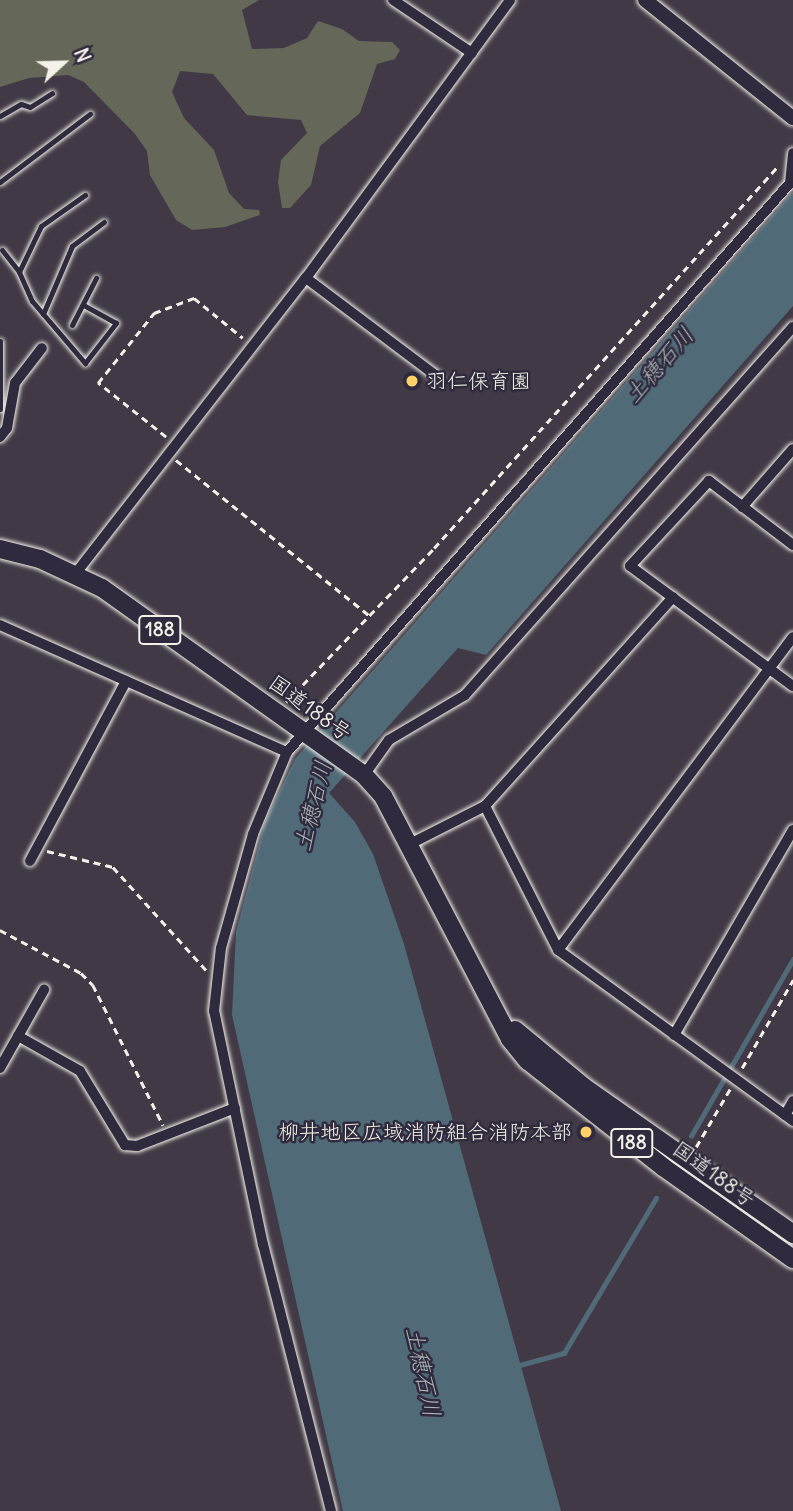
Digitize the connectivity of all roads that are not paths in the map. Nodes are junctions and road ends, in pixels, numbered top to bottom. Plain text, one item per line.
1 (393, 0) edge
2 (510, 0) edge
3 (645, 0) edge
4 (472, 53) junction
5 (51, 93) dead end
6 (90, 114) dead end
7 (0, 116) edge
8 (793, 118) edge
9 (792, 156) edge
10 (0, 182) edge
11 (85, 195) dead end
12 (104, 222) dead end
13 (1, 250) edge
14 (19, 272) junction
15 (96, 278) dead end
16 (306, 278) junction
17 (84, 305) junction
18 (44, 314) junction
19 (72, 325) dead end
20 (793, 327) edge
21 (0, 341) edge
22 (42, 348) dead end
23 (439, 378) dead end
24 (0, 409) edge
25 (0, 437) edge
26 (793, 449) edge
27 (742, 507) junction
28 (793, 545) edge
29 (0, 549) edge
30 (76, 573) junction
31 (673, 597) junction
32 (0, 625) edge
33 (793, 637) edge
34 (768, 668) junction
35 (126, 681) junction
36 (793, 686) edge
37 (307, 733) junction
38 (287, 752) junction
39 (360, 772) junction
40 (485, 806) junction
41 (793, 830) edge
42 (410, 844) junction
43 (30, 861) dead end
44 (558, 950) junction
45 (44, 990) dead end
46 (494, 1006) junction
47 (674, 1035) junction
48 (18, 1036) junction
49 (0, 1068) edge
50 (793, 1101) edge
51 (235, 1108) junction
52 (789, 1118) edge
53 (793, 1234) edge
54 (793, 1259) edge
55 (331, 1511) edge

1 - 4 street
2 - 4 street
3 - 8 street
4 - 16 street
5 - 7 lane
6 - 10 lane
9 - 37 street
11 - 14 lane
12 - 18 lane
13 - 14 lane
14 - 18 lane
15 - 17 lane
16 - 23 street
16 - 30 street
17 - 18 lane
17 - 19 lane
20 - 39 street
21 - 24 lane
22 - 25 street
26 - 27 street
27 - 28 street
27 - 31 street
29 - 30 highway, 国道188号 / 188
30 - 37 highway, 国道188号 / 188
31 - 34 street
31 - 40 street
32 - 35 street
33 - 34 street
34 - 36 street
34 - 44 street
35 - 38 street
35 - 43 street
37 - 38 street
37 - 39 highway, 国道188号 / 188
38 - 51 street
39 - 42 highway, 国道188号 / 188
40 - 42 street
40 - 44 street
41 - 47 street
42 - 46 highway, 国道188号 / 188
44 - 47 street
45 - 48 street
46 - 53 highway, 国道188号 / 188
46 - 54 highway, 国道188号 / 188
47 - 52 street
48 - 49 street
48 - 51 street
50 - 52 street
51 - 55 street

